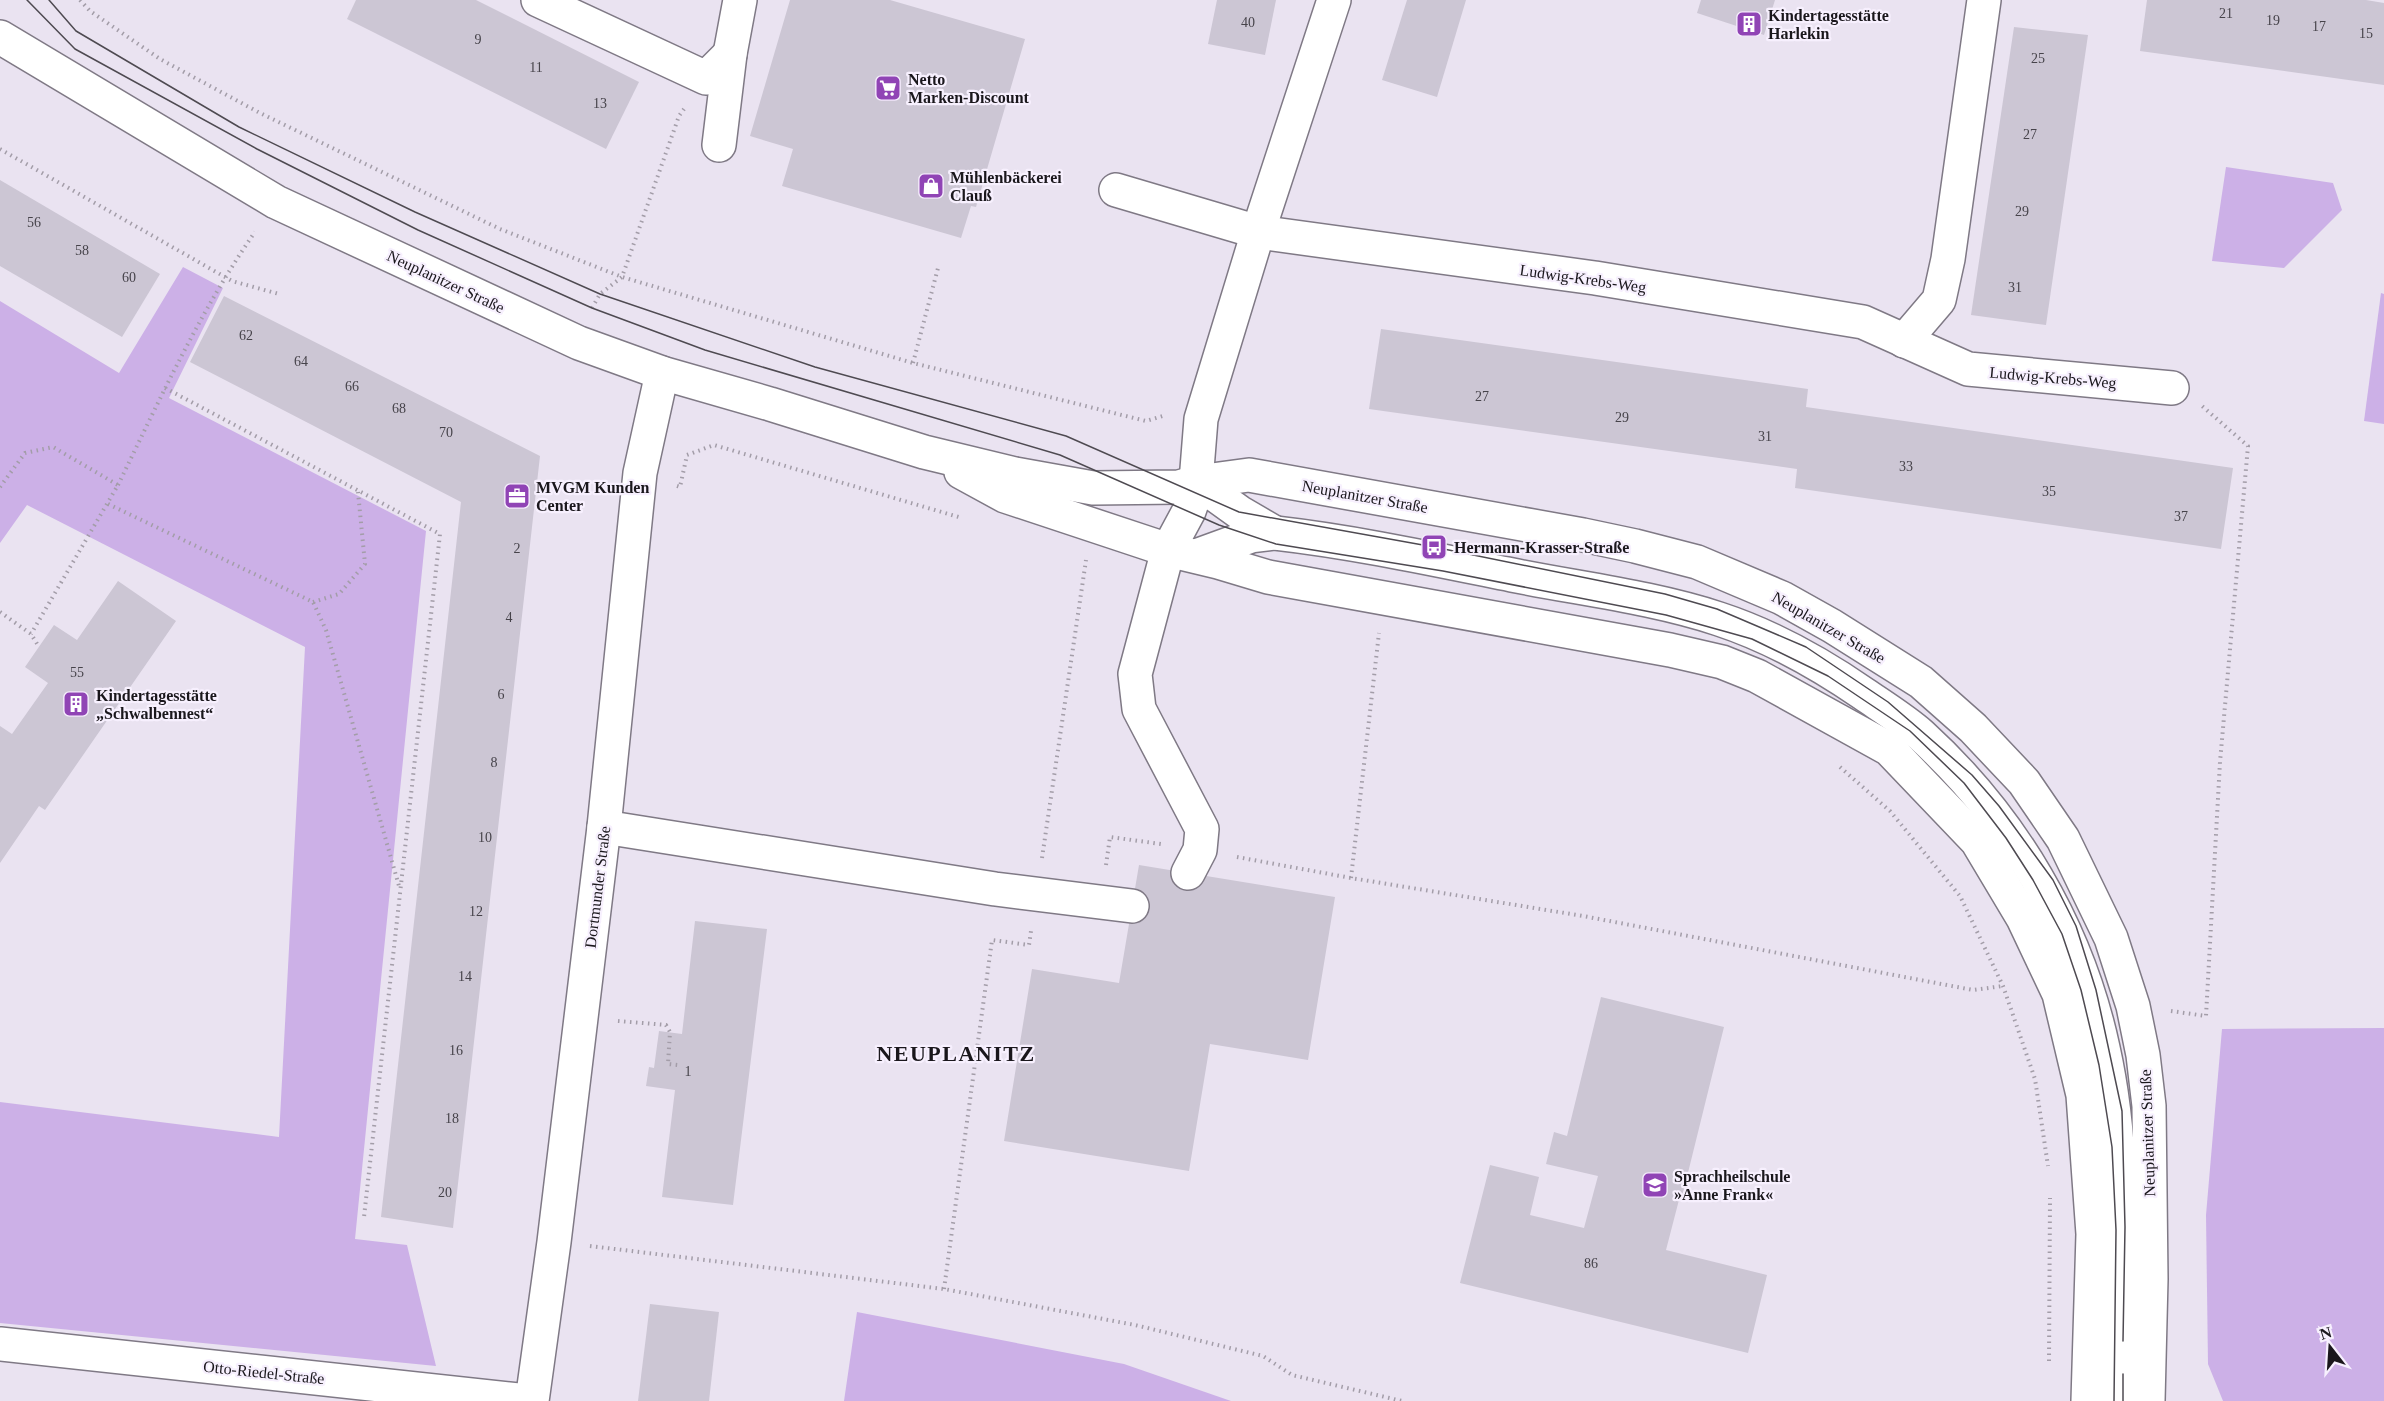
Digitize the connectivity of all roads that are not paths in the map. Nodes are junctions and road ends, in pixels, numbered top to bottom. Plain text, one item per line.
1 (538, 0) edge
2 (740, 0) edge
3 (1334, 0) edge
4 (1984, 0) edge
5 (0, 37) edge
6 (730, 54) junction
7 (719, 145) dead end
8 (1116, 190) dead end
9 (1258, 232) junction
10 (1904, 341) junction
11 (662, 374) junction
12 (2172, 388) road end
13 (924, 452) junction
14 (1197, 482) junction
15 (1275, 532) junction
16 (1182, 553) junction
17 (604, 827) junction
18 (1194, 862) road end
19 (1116, 904) road end
20 (0, 1344) edge
21 (530, 1401) edge
22 (2088, 1401) edge
23 (2119, 1401) edge
24 (2148, 1401) edge

1 - 6 street
2 - 6 street
3 - 9 street
4 - 10 street
5 - 11 street, Neuplanitzer Straße
6 - 7 street
8 - 9 street, Ludwig-Krebs-Weg
9 - 10 street, Ludwig-Krebs-Weg
9 - 14 street
10 - 12 street, Ludwig-Krebs-Weg
11 - 13 street, Neuplanitzer Straße
11 - 17 street, Dortmunder Straße
13 - 14 street, Neuplanitzer Straße
13 - 16 street, Neuplanitzer Straße
14 - 15 street
14 - 16 street
14 - 24 street, Neuplanitzer Straße
15 - 16 street
15 - 23 street
16 - 18 street
16 - 22 street, Neuplanitzer Straße
17 - 19 street
17 - 21 street, Dortmunder Straße
20 - 21 street, Otto-Riedel-Straße

